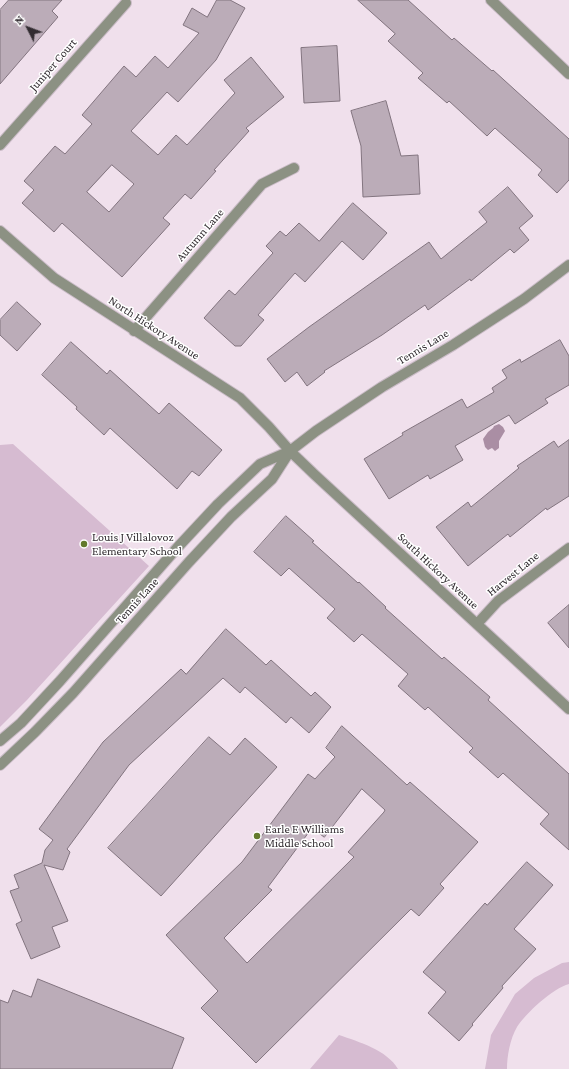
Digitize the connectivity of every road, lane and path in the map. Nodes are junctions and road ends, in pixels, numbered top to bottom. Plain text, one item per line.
1 (491, 0) edge
2 (126, 3) dead end
3 (569, 74) edge
4 (0, 145) edge
5 (294, 168) dead end
6 (0, 230) edge
7 (569, 265) edge
8 (134, 331) junction
9 (290, 451) junction
10 (569, 548) edge
11 (477, 624) junction
12 (569, 709) edge
13 (0, 741) edge
14 (0, 765) edge

1 - 3 street
2 - 4 street, Juniper Court
5 - 8 street, Autumn Lane
6 - 8 street, North Hickory Avenue
7 - 9 street, Tennis Lane
8 - 9 street, North Hickory Avenue
9 - 11 street, South Hickory Avenue
9 - 13 street, Tennis Lane
9 - 14 street, Tennis Lane
10 - 11 street, Harvest Lane
11 - 12 street, South Hickory Avenue

